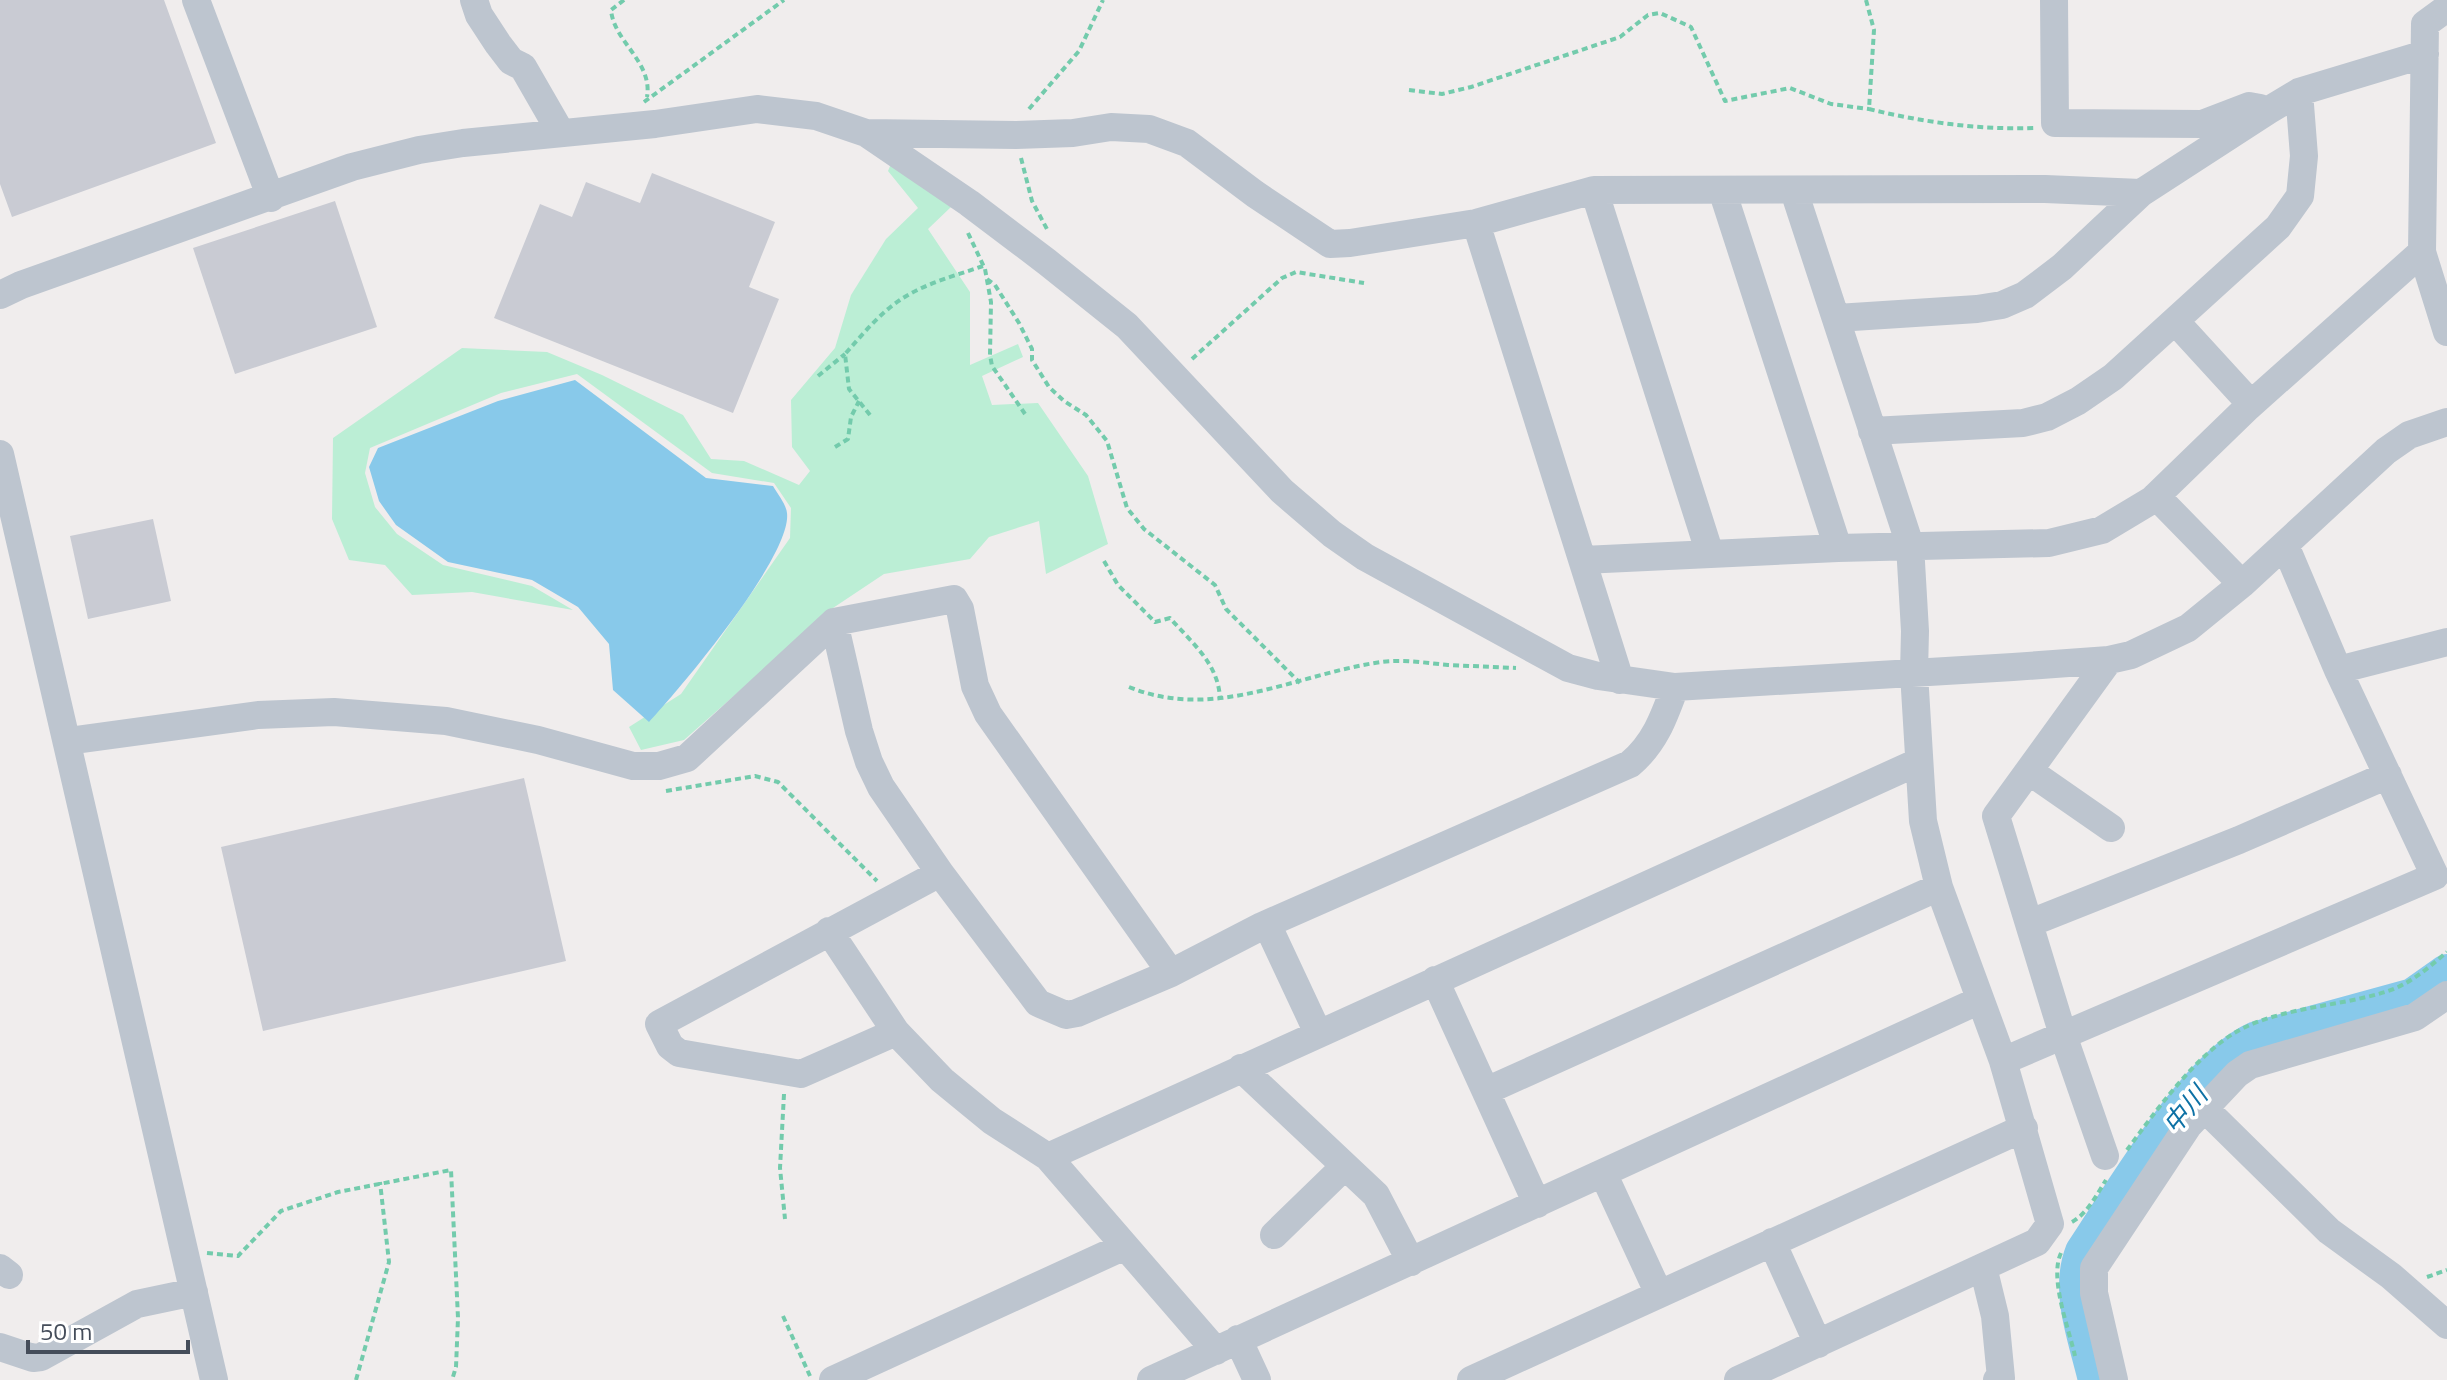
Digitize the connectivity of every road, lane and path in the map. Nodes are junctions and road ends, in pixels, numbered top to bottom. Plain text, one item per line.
1 (196, 0) edge
2 (474, 0) edge
3 (624, 0) edge
4 (784, 0) edge
5 (1866, 0) edge
6 (2054, 0) edge
7 (2447, 8) edge
8 (2425, 54) junction
9 (1409, 90) dead end
10 (2299, 92) junction
11 (1869, 109) junction
12 (2269, 110) junction
13 (645, 116) junction
14 (2055, 123) junction
15 (561, 133) junction
16 (866, 133) junction
17 (1594, 190) junction
18 (1722, 190) junction
19 (1794, 191) junction
20 (2141, 193) junction
21 (271, 198) junction
22 (972, 205) junction
23 (1476, 223) junction
24 (2422, 252) junction
25 (983, 266) junction
26 (987, 279) junction
27 (1364, 283) dead end
28 (0, 295) edge
29 (1837, 318) junction
30 (2175, 321) junction
31 (2447, 332) edge
32 (845, 354) junction
33 (1173, 375) junction
34 (818, 376) dead end
35 (859, 401) junction
36 (2251, 404) junction
37 (1025, 414) dead end
38 (870, 415) dead end
39 (2447, 422) edge
40 (1872, 431) junction
41 (835, 447) dead end
42 (0, 454) edge
43 (2156, 496) junction
44 (1910, 545) junction
45 (2285, 545) junction
46 (1838, 548) junction
47 (1710, 554) junction
48 (1583, 560) junction
49 (1104, 561) dead end
50 (2242, 584) junction
51 (834, 622) junction
52 (2447, 642) edge
53 (1545, 655) junction
54 (2109, 660) junction
55 (2338, 670) junction
56 (1914, 673) junction
57 (1620, 680) junction
58 (1300, 683) junction
59 (1129, 687) dead end
60 (1675, 687) junction
61 (1220, 699) junction
62 (68, 741) junction
63 (1918, 762) junction
64 (2029, 771) junction
65 (2388, 775) junction
66 (658, 792) dead end
67 (2111, 828) dead end
68 (940, 873) junction
69 (1939, 887) junction
70 (893, 898) junction
71 (2030, 923) junction
72 (1267, 924) junction
73 (829, 931) junction
74 (1171, 973) junction
75 (1435, 980) junction
76 (2447, 995) edge
77 (1980, 1000) junction
78 (896, 1032) junction
79 (1318, 1033) junction
80 (2063, 1035) junction
81 (2003, 1061) junction
82 (1241, 1068) junction
83 (786, 1071) junction
84 (1486, 1091) junction
85 (2205, 1109) junction
86 (2024, 1128) junction
87 (2105, 1156) dead end
88 (1048, 1157) junction
89 (1345, 1166) junction
90 (1603, 1173) junction
91 (380, 1182) junction
92 (1537, 1204) junction
93 (785, 1219) dead end
94 (1274, 1235) dead end
95 (1772, 1242) junction
96 (1125, 1246) junction
97 (2063, 1248) dead end
98 (185, 1252) junction
99 (1411, 1262) junction
100 (1983, 1267) junction
101 (194, 1292) junction
102 (1659, 1294) junction
103 (783, 1316) dead end
104 (2447, 1325) edge
105 (1818, 1344) junction
106 (1227, 1345) junction
107 (0, 1347) edge
108 (2075, 1356) dead end
109 (214, 1380) edge
110 (356, 1380) edge
111 (452, 1380) edge
112 (812, 1380) edge
113 (833, 1380) edge
114 (1151, 1380) edge
115 (1257, 1380) edge
116 (1471, 1380) edge
117 (1738, 1380) edge
118 (1997, 1380) edge
119 (2114, 1380) edge

1 - 21 street
2 - 15 street
3 - 13 path
4 - 13 path
5 - 11 path
6 - 14 street
7 - 8 street
8 - 10 street
8 - 24 street
9 - 11 path
10 - 12 street
10 - 30 street
11 - 14 path
12 - 14 street
12 - 20 street
13 - 15 street
13 - 16 street
15 - 21 street
16 - 22 street
16 - 23 street
17 - 18 street
17 - 23 street
17 - 47 street
18 - 19 street
18 - 46 street
19 - 20 street
19 - 29 street
20 - 29 street
21 - 28 street
22 - 25 path
22 - 33 street
23 - 48 street
24 - 31 street
24 - 36 street
25 - 26 path
25 - 32 path
26 - 37 path
26 - 58 path
27 - 33 path
29 - 40 street
30 - 36 street
30 - 40 street
32 - 34 path
32 - 35 path
33 - 53 street
35 - 38 path
35 - 41 path
36 - 43 street
39 - 45 street
40 - 44 street
42 - 62 street
43 - 44 street
43 - 50 street
44 - 46 street
44 - 56 street
45 - 50 street
45 - 55 street
46 - 47 street
47 - 48 street
48 - 57 street
49 - 61 path
50 - 54 street
51 - 62 street
51 - 68 street
51 - 74 street
52 - 55 street
53 - 57 street
53 - 58 path
54 - 56 street
54 - 64 street
55 - 65 street
56 - 60 street
56 - 63 street
57 - 60 street
58 - 61 path
59 - 61 path
60 - 72 street
62 - 98 street
63 - 69 street
63 - 75 street
64 - 67 street
64 - 71 street
65 - 71 street
65 - 80 street
66 - 70 path
68 - 70 street
68 - 74 street
69 - 77 street
69 - 84 street
70 - 73 street
71 - 80 street
72 - 74 street
72 - 79 street
73 - 78 street
73 - 83 street
75 - 79 street
75 - 84 street
76 - 85 street
77 - 81 street
77 - 90 street
78 - 83 street
78 - 88 street
79 - 82 street
80 - 81 street
80 - 87 street
81 - 86 street
82 - 88 street
82 - 89 street
83 - 93 path
84 - 92 street
85 - 104 street
85 - 119 street
86 - 95 street
86 - 100 street
88 - 96 street
89 - 94 street
89 - 99 street
90 - 92 street
90 - 102 street
91 - 98 path
91 - 110 path
91 - 111 path
92 - 99 street
95 - 102 street
95 - 105 street
96 - 106 street
96 - 113 street
97 - 108 path
98 - 101 street
99 - 106 street
100 - 105 street
100 - 118 street
101 - 107 street
101 - 109 street
102 - 116 street
103 - 112 path
105 - 117 street
106 - 114 street
106 - 115 street

